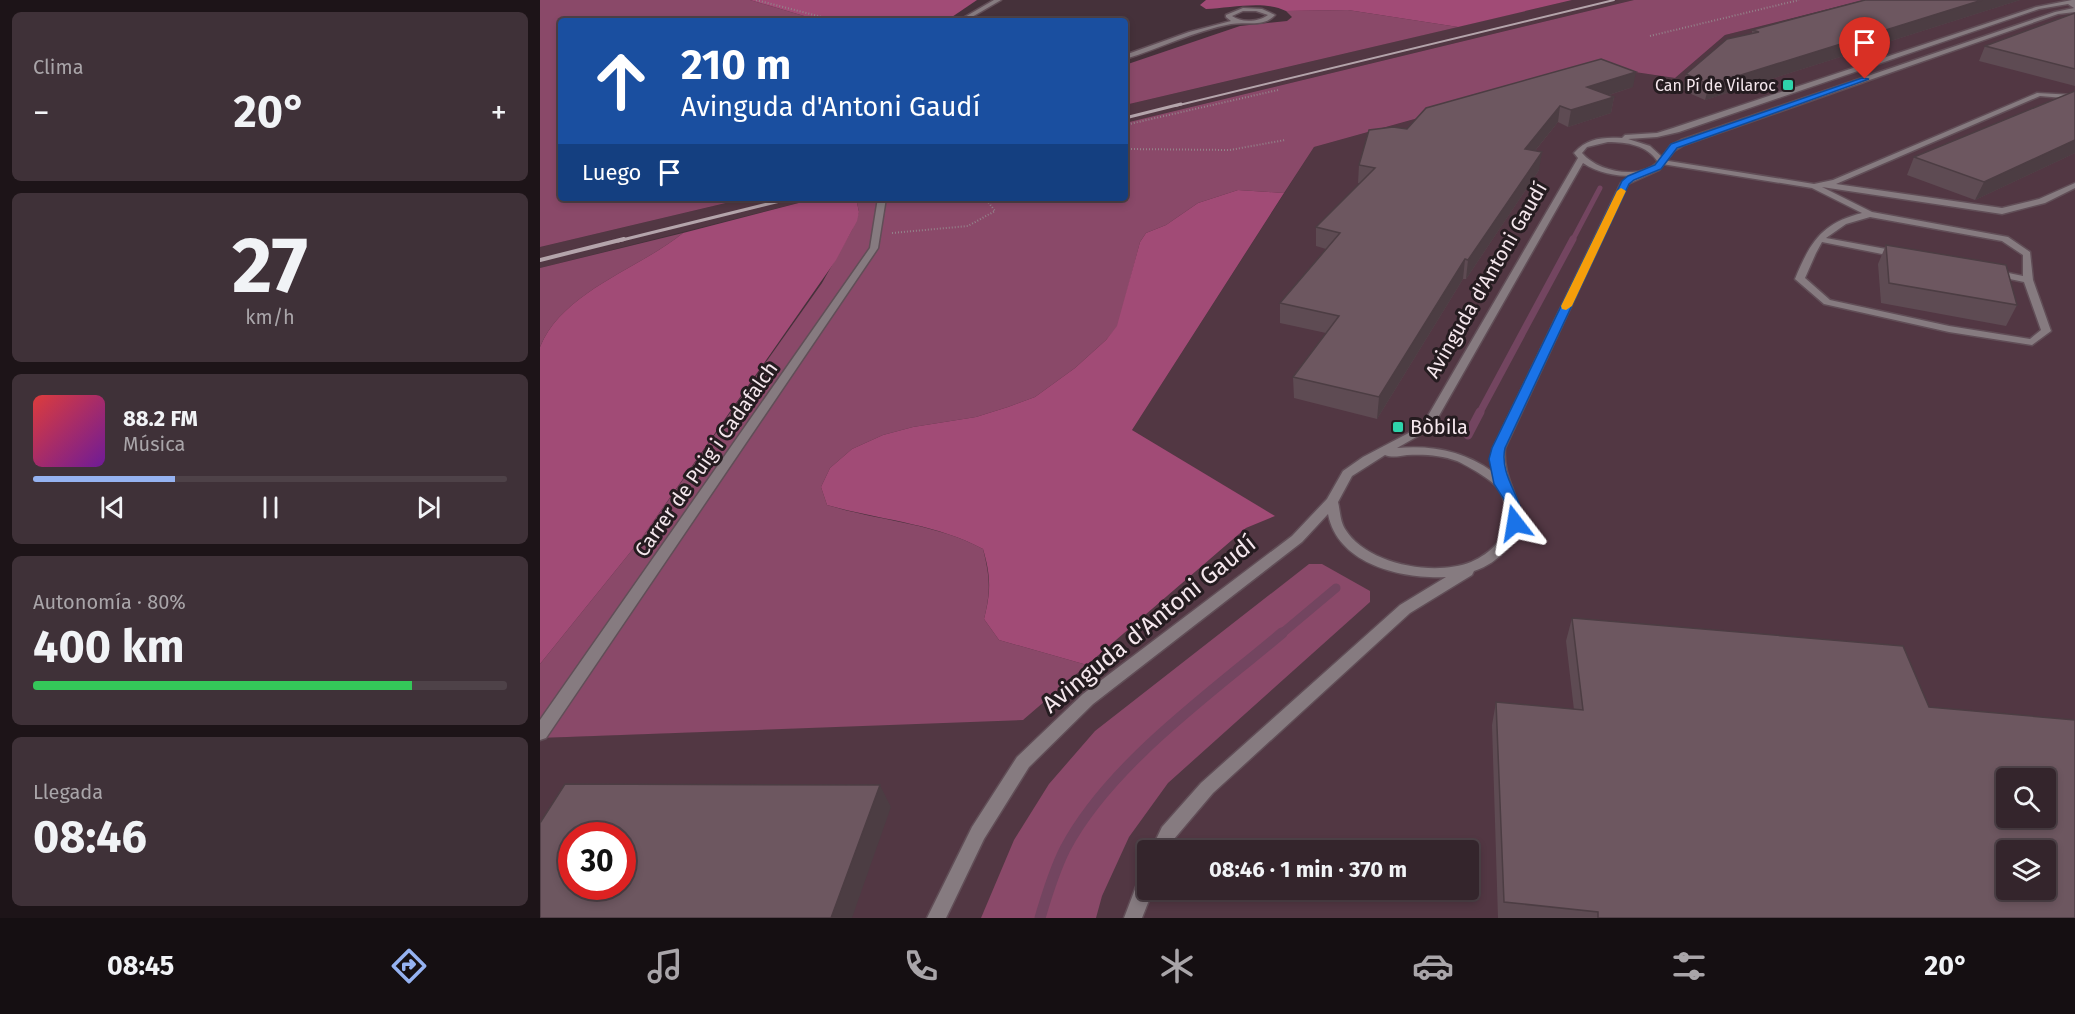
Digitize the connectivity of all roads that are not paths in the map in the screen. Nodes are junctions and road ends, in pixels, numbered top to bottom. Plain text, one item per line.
1 (999, 0) edge
2 (2075, 1) edge
3 (2075, 9) edge
4 (966, 18) edge
5 (1235, 21) junction
6 (1128, 56) edge
7 (2075, 97) edge
8 (1600, 140) junction
9 (1581, 159) junction
10 (1662, 162) junction
11 (1649, 171) junction
12 (1826, 184) junction
13 (2075, 185) edge
14 (1814, 186) junction
15 (882, 201) edge
16 (1870, 214) junction
17 (1820, 239) junction
18 (1913, 257) edge
19 (1982, 271) edge
20 (2028, 280) junction
21 (1367, 460) junction
22 (1501, 484) junction
23 (1332, 502) junction
24 (1479, 564) junction
25 (540, 733) edge
26 (1165, 840) edge
27 (1140, 900) edge
28 (936, 918) edge
29 (1133, 918) edge

1 - 4 street
2 - 3 street
2 - 8 street
3 - 10 street
5 - 5 street
5 - 6 street
7 - 12 street
8 - 9 street, Avinguda d'Antoni Gaudí
8 - 10 street
9 - 11 street
9 - 21 street, Avinguda d'Antoni Gaudí
10 - 11 street, Avinguda d'Antoni Gaudí
10 - 14 street
11 - 22 street, Avinguda d'Antoni Gaudí
12 - 13 street
12 - 14 street
14 - 16 street
15 - 25 street, Carrer de Puig i Cadafalch
16 - 17 street
16 - 20 street
17 - 18 street
17 - 20 street
19 - 20 street
21 - 22 street, Avinguda d'Antoni Gaudí
21 - 23 street, Avinguda d'Antoni Gaudí
22 - 24 street, Avinguda d'Antoni Gaudí
23 - 24 street, Avinguda d'Antoni Gaudí
23 - 28 street, Avinguda d'Antoni Gaudí
24 - 26 street, Avinguda d'Antoni Gaudí
27 - 29 street

